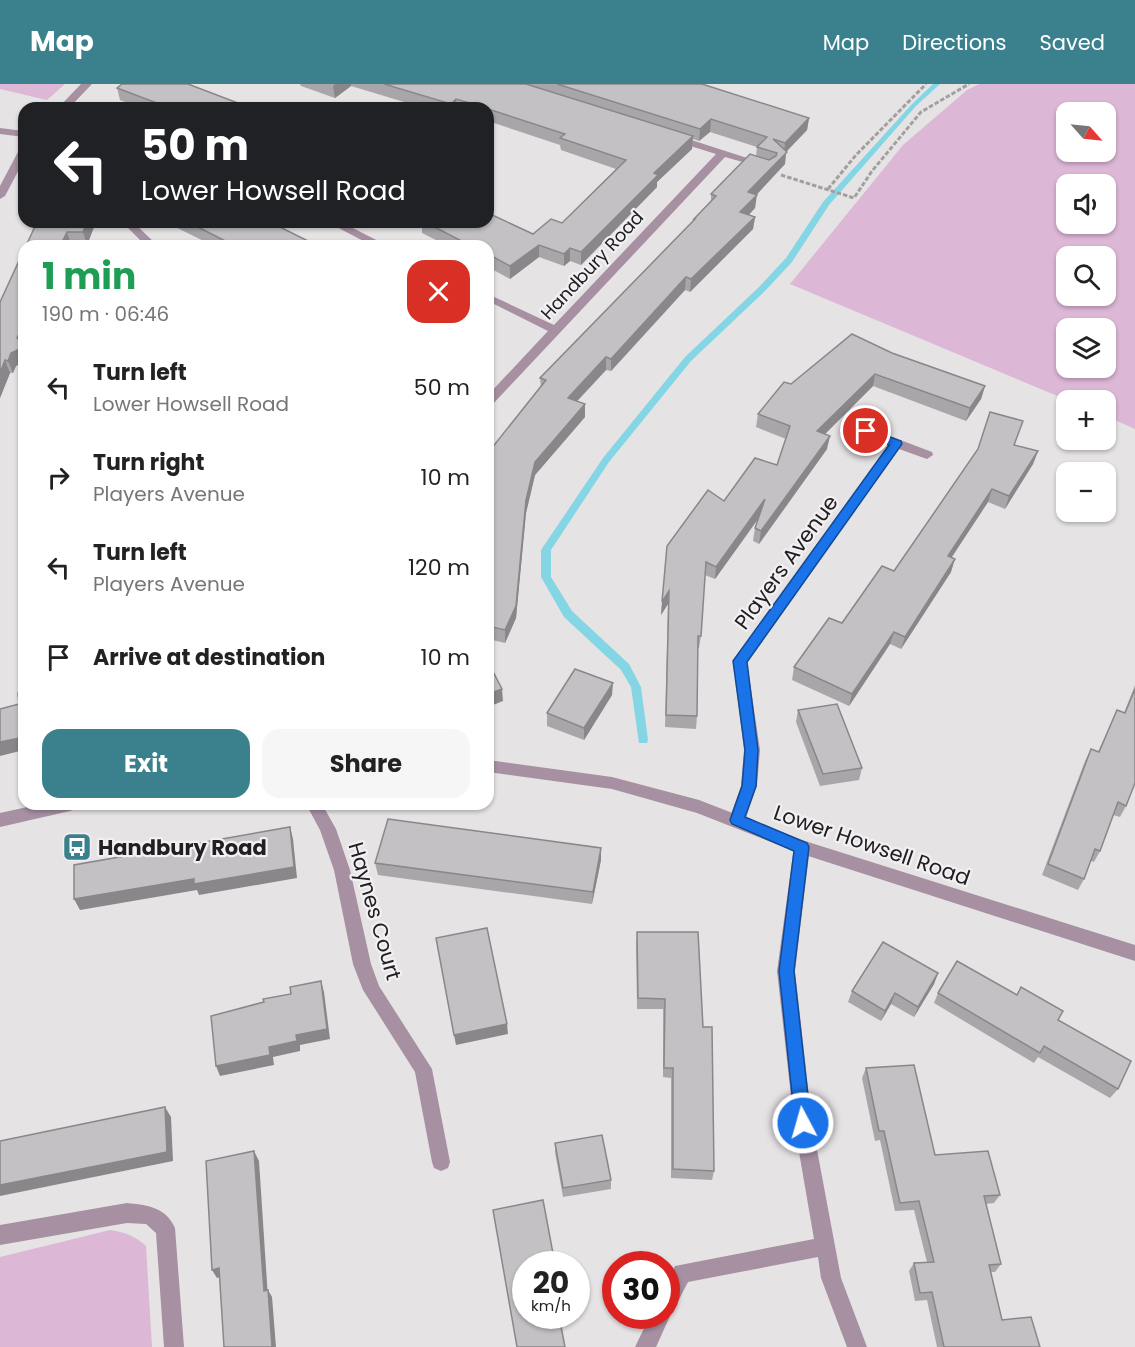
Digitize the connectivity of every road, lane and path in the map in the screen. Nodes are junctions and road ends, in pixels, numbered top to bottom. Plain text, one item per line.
1 (87, 84) edge
2 (926, 84) edge
3 (969, 84) edge
4 (69, 102) edge
5 (0, 130) edge
6 (657, 132) edge
7 (18, 133) edge
8 (723, 153) junction
9 (18, 162) edge
10 (768, 166) joint
11 (828, 189) junction
12 (0, 196) edge
13 (133, 228) edge
14 (344, 228) edge
15 (146, 240) edge
16 (370, 240) edge
17 (494, 300) edge
18 (556, 330) junction
19 (494, 396) edge
20 (866, 431) dead end
21 (896, 444) junction
22 (927, 454) dead end
23 (494, 767) edge
24 (44, 810) edge
25 (317, 810) edge
26 (0, 820) edge
27 (737, 820) junction
28 (802, 847) junction
29 (1135, 953) edge
30 (441, 1162) dead end
31 (0, 1235) edge
32 (826, 1246) junction
33 (680, 1277) edge
34 (654, 1329) edge
35 (174, 1347) edge
36 (645, 1347) edge
37 (857, 1347) edge

1 - 4 street
2 - 11 path
3 - 11 path
5 - 7 street
6 - 8 street
8 - 10 street
8 - 18 street, Handbury Road
9 - 12 street
10 - 11 path
13 - 15 street
14 - 16 street
17 - 18 street
18 - 19 street, Handbury Road
20 - 21 street
21 - 22 street
21 - 27 street, Players Avenue
23 - 27 street, Lower Howsell Road
24 - 26 street
25 - 30 street, Haynes Court
27 - 28 street, Lower Howsell Road
28 - 29 street, Lower Howsell Road
28 - 32 street
31 - 35 street
32 - 33 street
32 - 37 street
34 - 36 street

